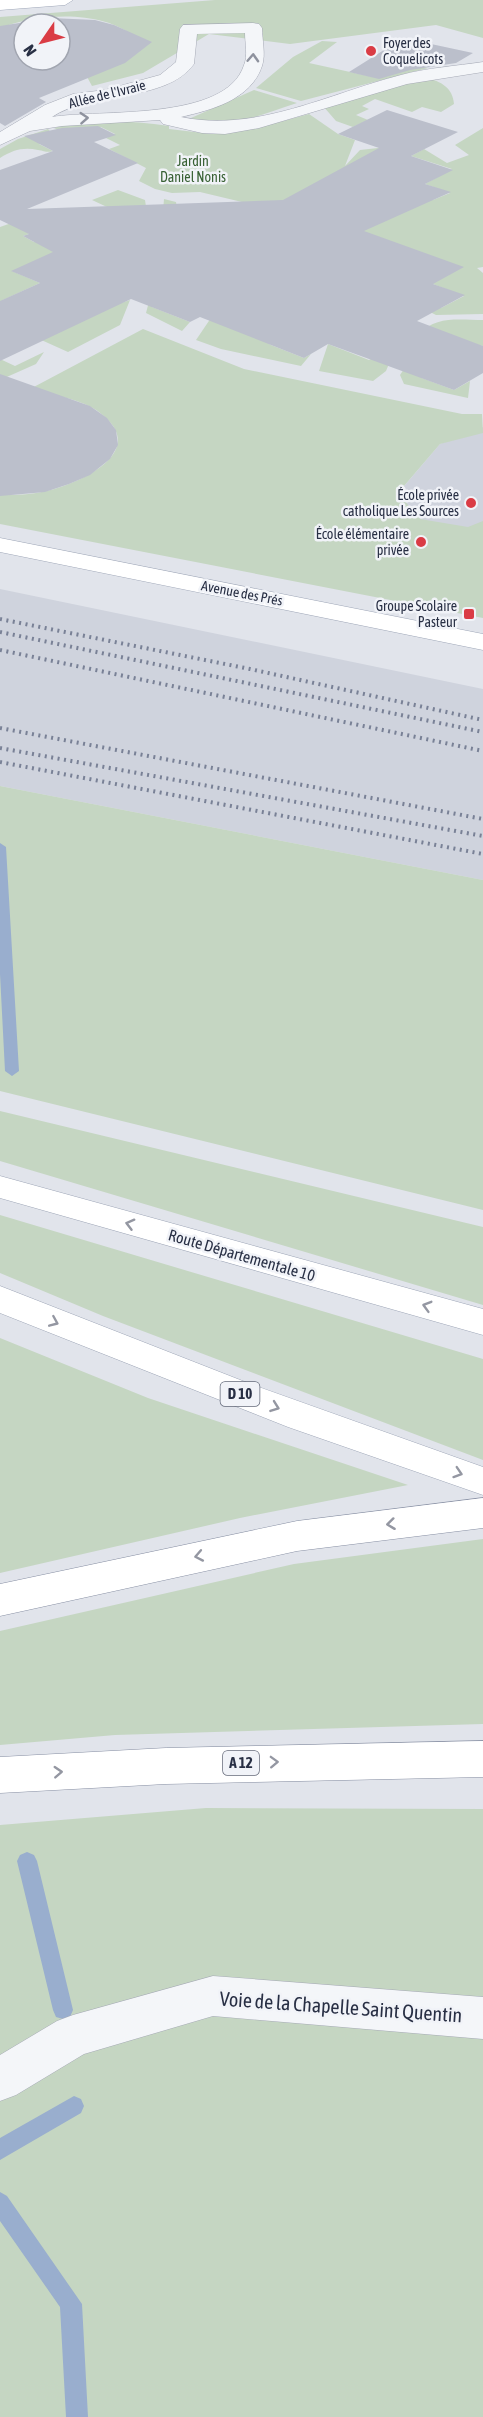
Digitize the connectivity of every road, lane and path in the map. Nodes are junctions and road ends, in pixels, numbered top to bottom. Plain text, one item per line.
1 (64, 0) edge
2 (0, 5) edge
3 (483, 67) edge
4 (152, 116) junction
5 (26, 126) junction
6 (0, 139) edge
7 (0, 545) edge
8 (483, 642) edge
9 (0, 1187) edge
10 (0, 1299) edge
11 (483, 1322) edge
12 (479, 1503) edge
13 (0, 1600) edge
14 (483, 1759) edge
15 (0, 1775) edge
16 (483, 2018) edge
17 (0, 2080) edge

1 - 2 main road
3 - 4 street, Allée de l'Ivraie
5 -> 4 street, Allée de l'Ivraie
4 -> 5 street, Allée de l'Ivraie
5 - 6 street, Allée de l'Ivraie
7 - 8 main road, Avenue des Prés
11 -> 9 main road, Route Départementale 10
10 -> 12 main road, D 10
12 -> 13 main road
15 -> 14 main road, A 12
16 - 17 street, Voie de la Chapelle Saint Quentin

